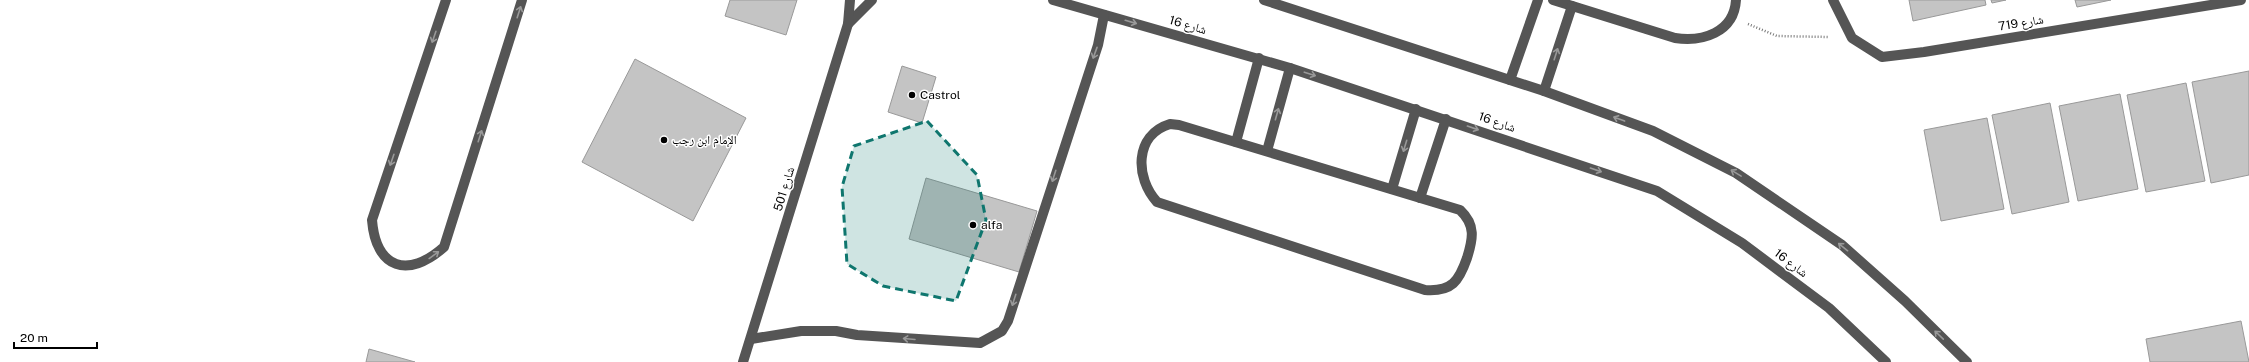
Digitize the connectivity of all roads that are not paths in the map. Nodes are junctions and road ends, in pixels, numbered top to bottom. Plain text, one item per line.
1 (446, 0) edge
2 (522, 0) edge
3 (850, 0) edge
4 (872, 0) edge
5 (1053, 0) edge
6 (1264, 0) edge
7 (1538, 0) edge
8 (1553, 0) edge
9 (1736, 0) edge
10 (1833, 0) edge
11 (2241, 0) edge
12 (1286, 3) edge
13 (1572, 6) junction
14 (1104, 15) junction
15 (848, 24) junction
16 (1259, 58) junction
17 (1290, 68) junction
18 (1510, 80) junction
19 (1544, 91) junction
20 (1416, 109) junction
21 (1446, 119) junction
22 (1236, 142) junction
23 (1267, 151) junction
24 (1392, 189) junction
25 (1420, 198) junction
26 (751, 340) junction
27 (744, 362) edge
28 (1886, 362) edge
29 (1967, 362) edge

1 -> 2 street
3 - 15 street, شارع 501
4 - 15 street, شارع 501
5 - 14 street, شارع 16
6 - 12 street
7 - 18 street
8 - 13 street
9 - 13 street
10 - 11 street, شارع 719
12 - 18 street
19 -> 13 street
14 -> 16 street, شارع 16
14 -> 26 street
15 - 26 street, شارع 501
16 - 17 street, شارع 16
16 - 22 street
17 -> 20 street, شارع 16
23 -> 17 street
18 - 19 street
29 -> 19 street
20 - 21 street, شارع 16
20 -> 24 street
21 - 25 street
21 -> 28 street, شارع 16
22 - 23 street
22 - 25 street
23 - 24 street
24 - 25 street
26 - 27 street, شارع 501

